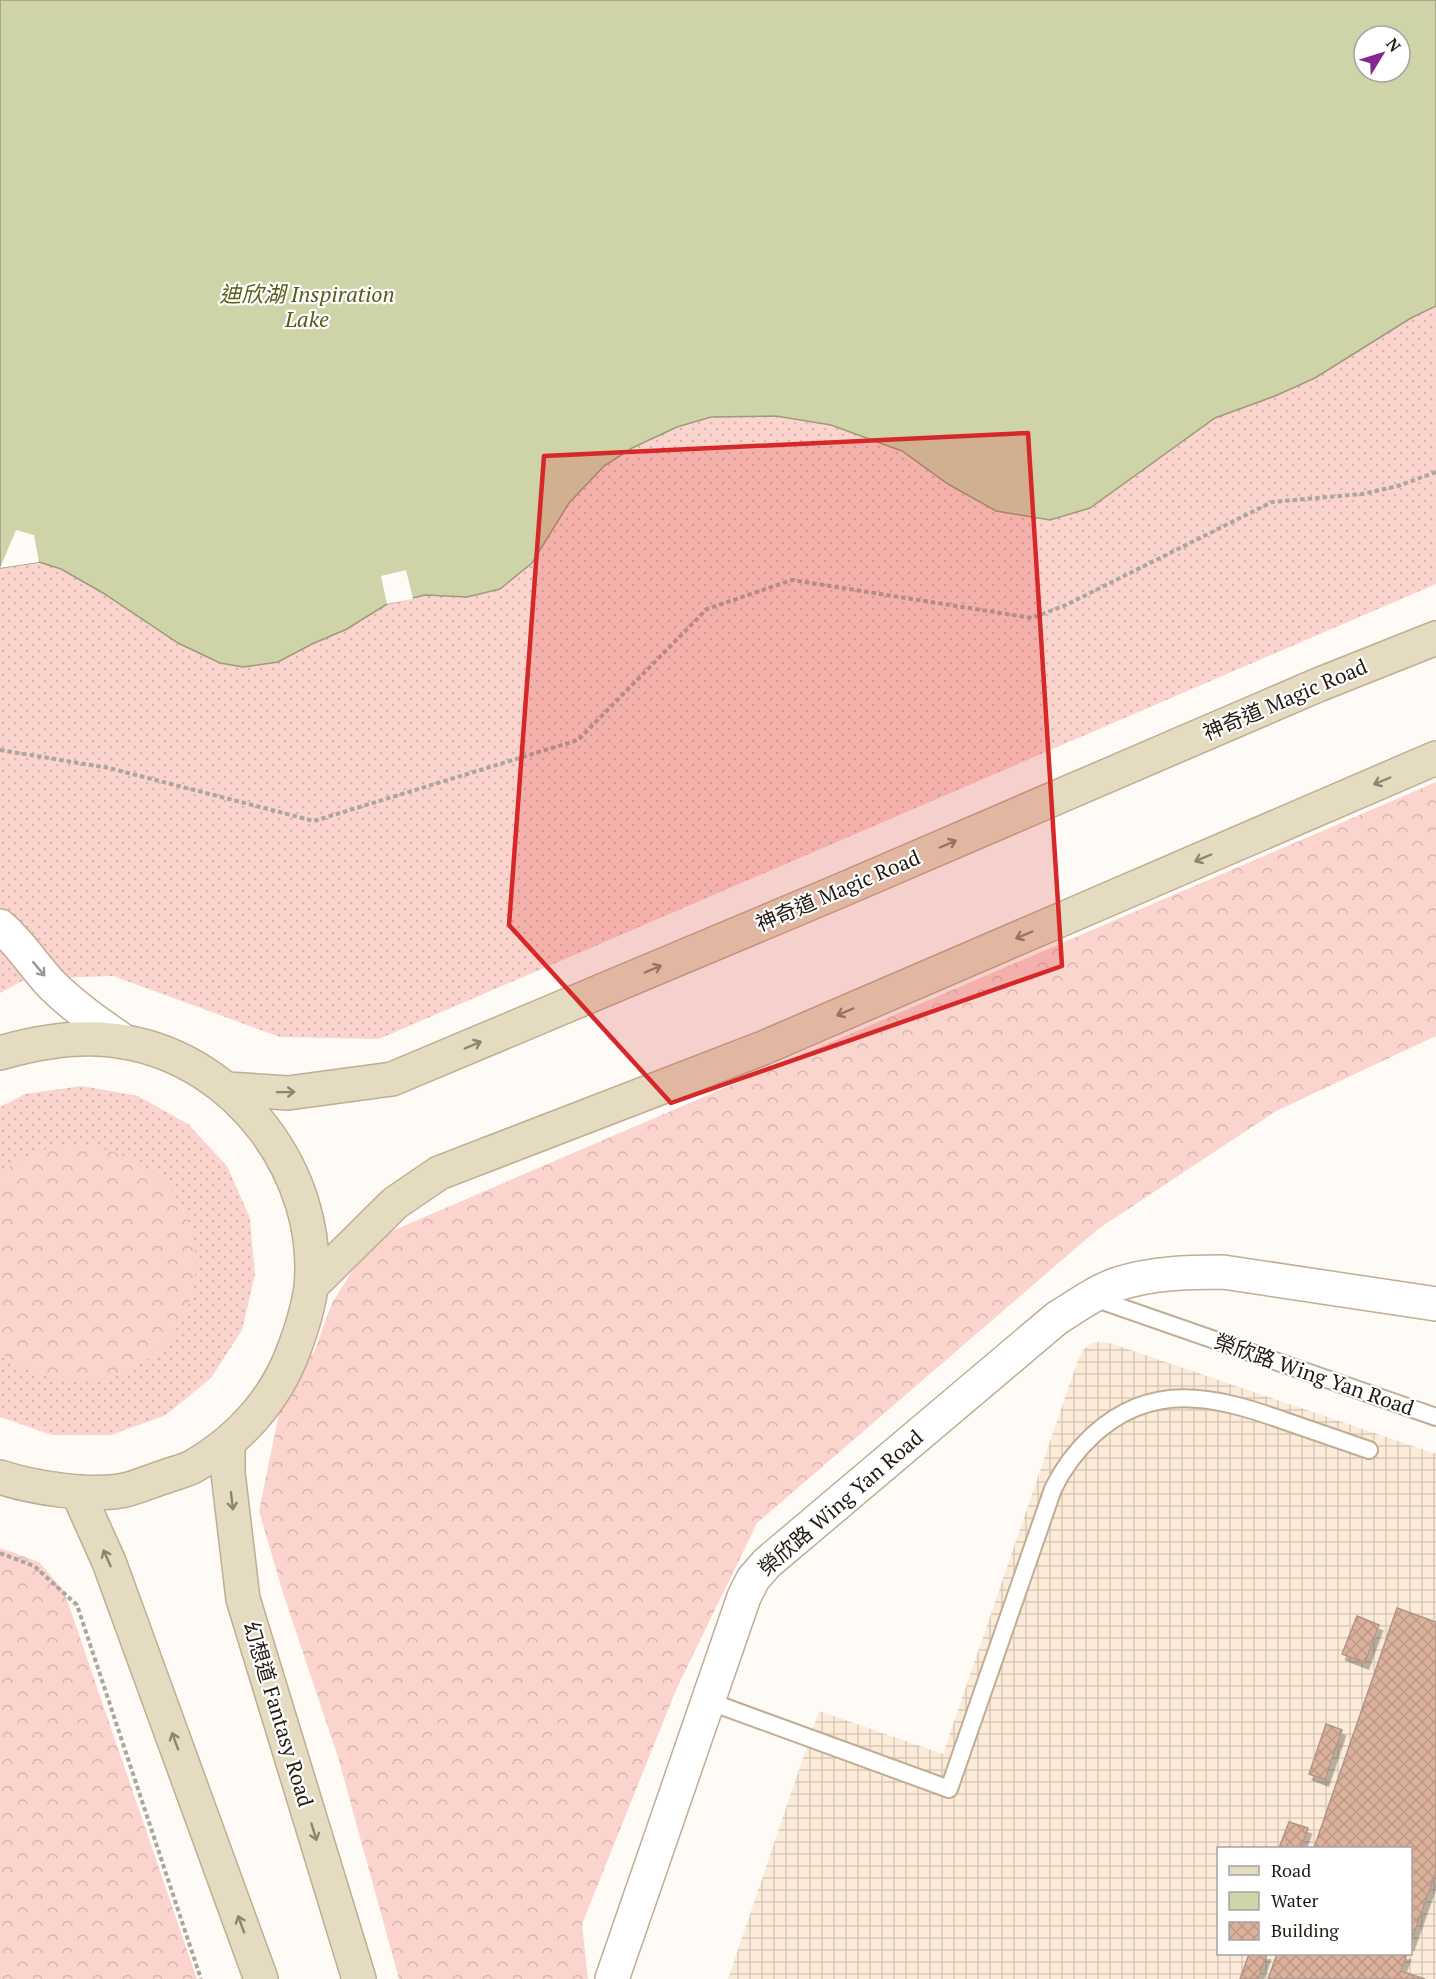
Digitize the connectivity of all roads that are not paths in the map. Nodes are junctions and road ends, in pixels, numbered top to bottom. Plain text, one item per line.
1 (1436, 638) edge
2 (1436, 758) edge
3 (0, 926) edge
4 (125, 1042) junction
5 (0, 1053) edge
6 (227, 1089) junction
7 (311, 1286) junction
8 (1090, 1297) junction
9 (1436, 1304) edge
10 (1436, 1417) edge
11 (228, 1443) junction
12 (1369, 1450) dead end
13 (0, 1477) edge
14 (78, 1493) junction
15 (708, 1701) junction
16 (261, 1979) edge
17 (359, 1979) edge
18 (612, 1979) edge

6 -> 1 main road, 神奇道 Magic Road
2 -> 7 main road
3 -> 4 street
4 - 5 main road
4 - 6 main road
6 - 7 main road
7 - 11 main road
8 - 9 street, 榮欣路 Wing Yan Road
8 - 10 lane, 榮欣路 Wing Yan Road
8 - 15 street, 榮欣路 Wing Yan Road
11 - 14 main road
11 -> 17 main road, 幻想道 Fantasy Road
12 - 15 lane
13 - 14 main road
16 -> 14 main road
15 - 18 street, 榮欣路 Wing Yan Road

